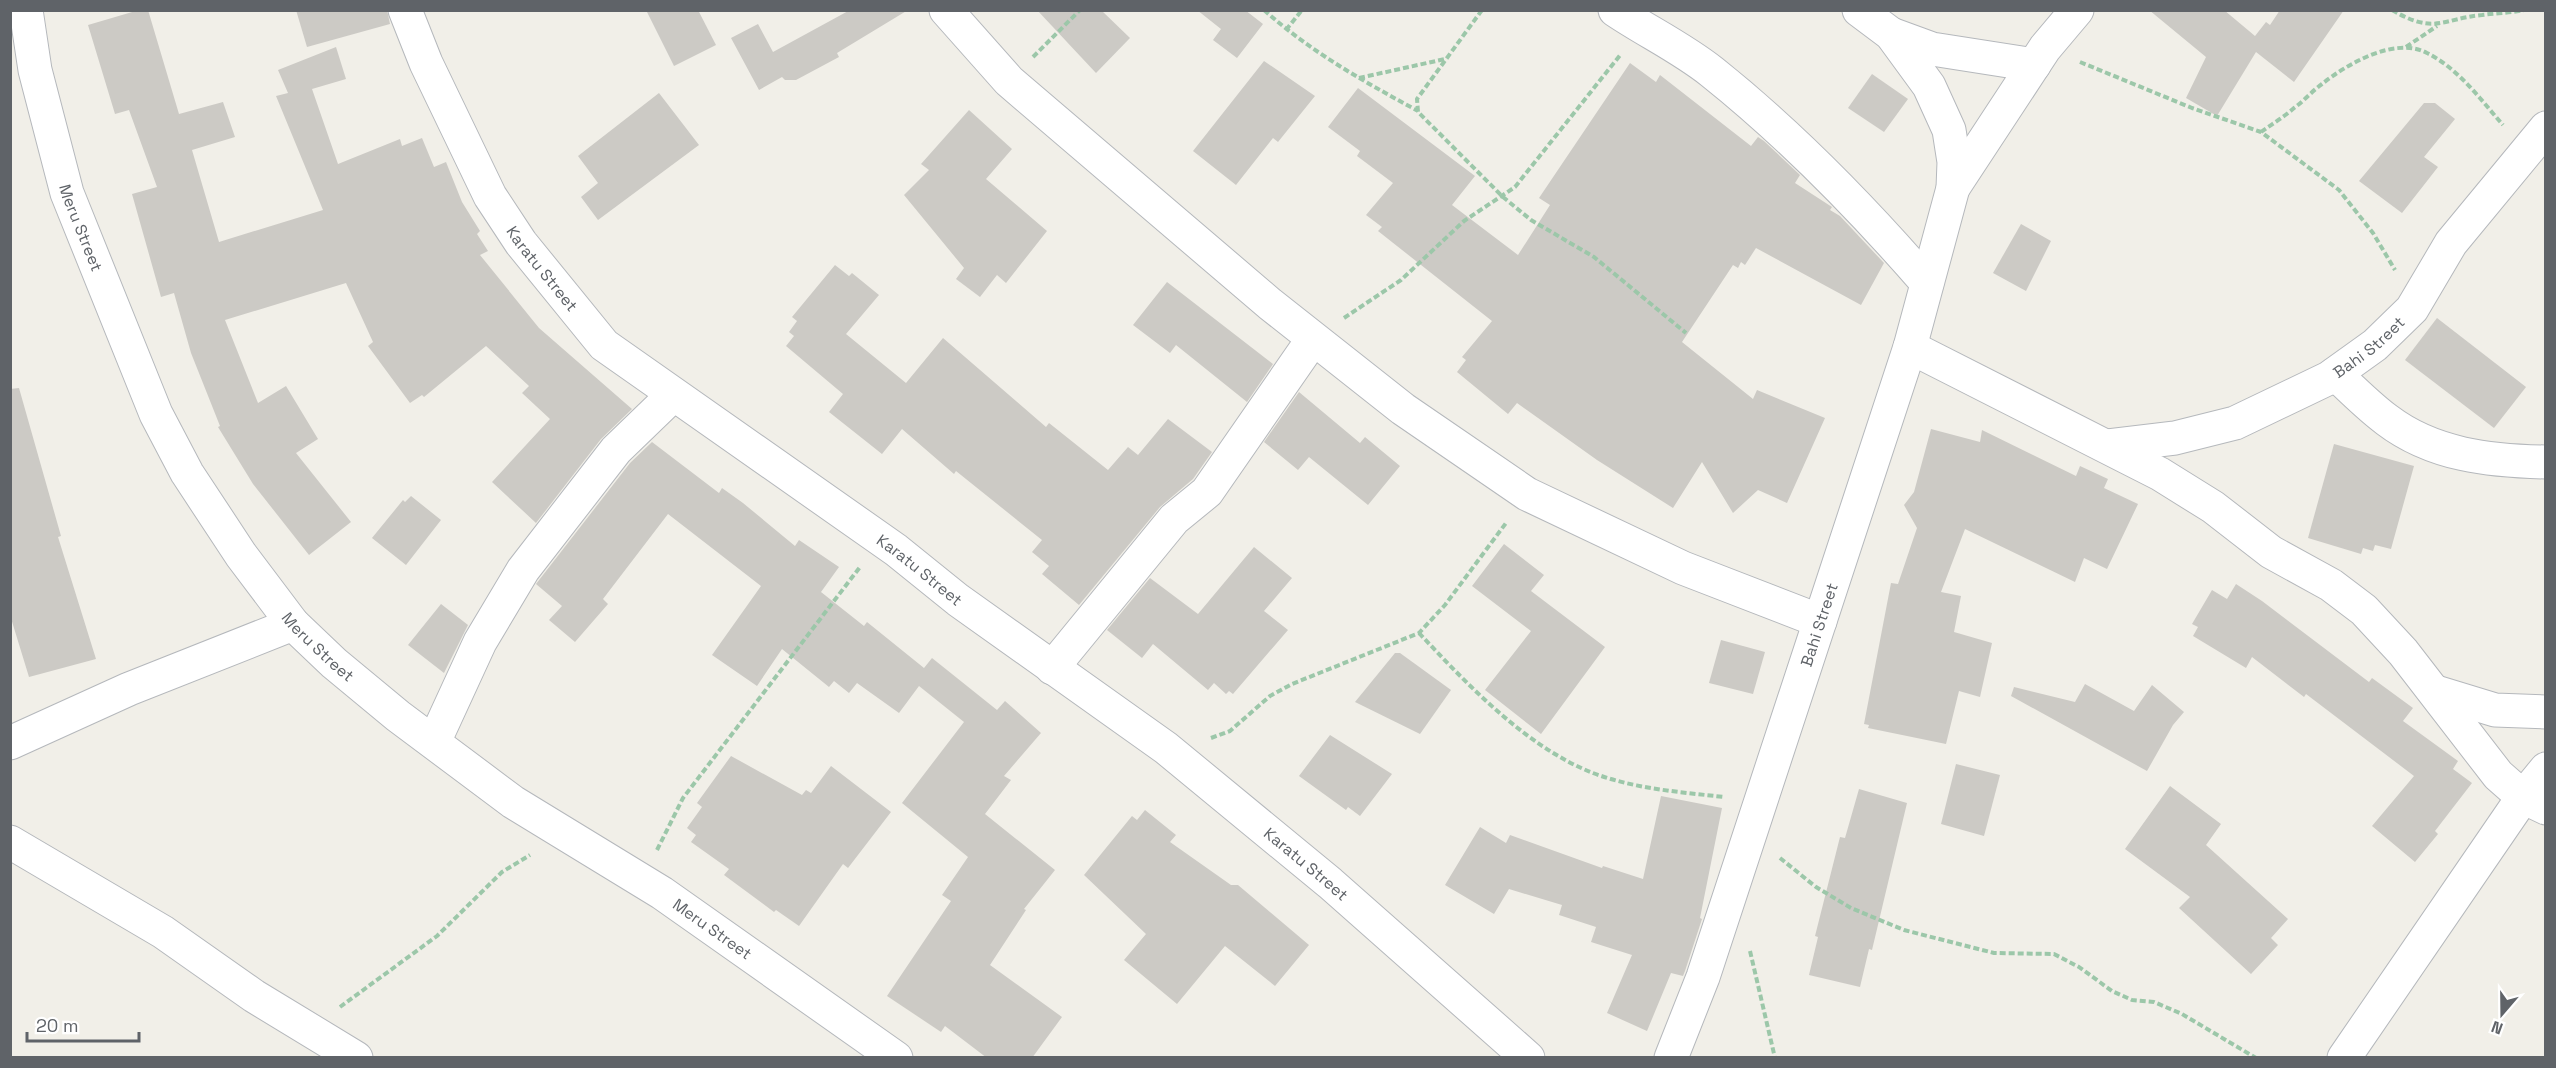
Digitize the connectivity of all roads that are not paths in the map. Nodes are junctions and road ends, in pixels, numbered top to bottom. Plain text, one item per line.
1 (26, 10) edge
2 (405, 10) edge
3 (946, 10) edge
4 (1859, 10) edge
5 (2077, 10) edge
6 (1626, 18) edge
7 (1892, 34) junction
8 (2040, 57) junction
9 (2535, 139) edge
10 (1953, 188) junction
11 (1928, 283) junction
12 (1313, 339) junction
13 (1910, 346) junction
14 (2335, 374) junction
15 (673, 395) junction
16 (2108, 446) junction
17 (2546, 462) edge
18 (1820, 621) junction
19 (293, 624) junction
20 (1052, 668) junction
21 (2436, 692) junction
22 (2546, 712) edge
23 (434, 742) junction
24 (10, 743) edge
25 (2546, 769) edge
26 (2534, 802) edge
27 (10, 842) edge
28 (356, 1058) edge
29 (896, 1058) edge
30 (1528, 1058) edge
31 (1671, 1058) edge
32 (2344, 1058) edge

1 - 19 street, Meru Street
2 - 15 street, Karatu Street
3 - 12 street
4 - 7 street
5 - 8 street, Bahi Street
6 - 11 street
7 - 8 street
7 - 10 street, Bahi Street
8 - 10 street, Bahi Street
9 - 14 street, Bahi Street
10 - 11 street, Bahi Street
11 - 13 street, Bahi Street
12 - 18 street
12 - 20 street
13 - 16 street
13 - 18 street, Bahi Street
14 - 16 street, Bahi Street
14 - 17 street
15 - 20 street, Karatu Street
15 - 23 street
16 - 21 street
18 - 31 street, Bahi Street
19 - 23 street, Meru Street
19 - 24 street
20 - 30 street, Karatu Street
21 - 22 street
21 - 26 street
23 - 29 street, Meru Street
25 - 26 street
26 - 32 street
27 - 28 street

